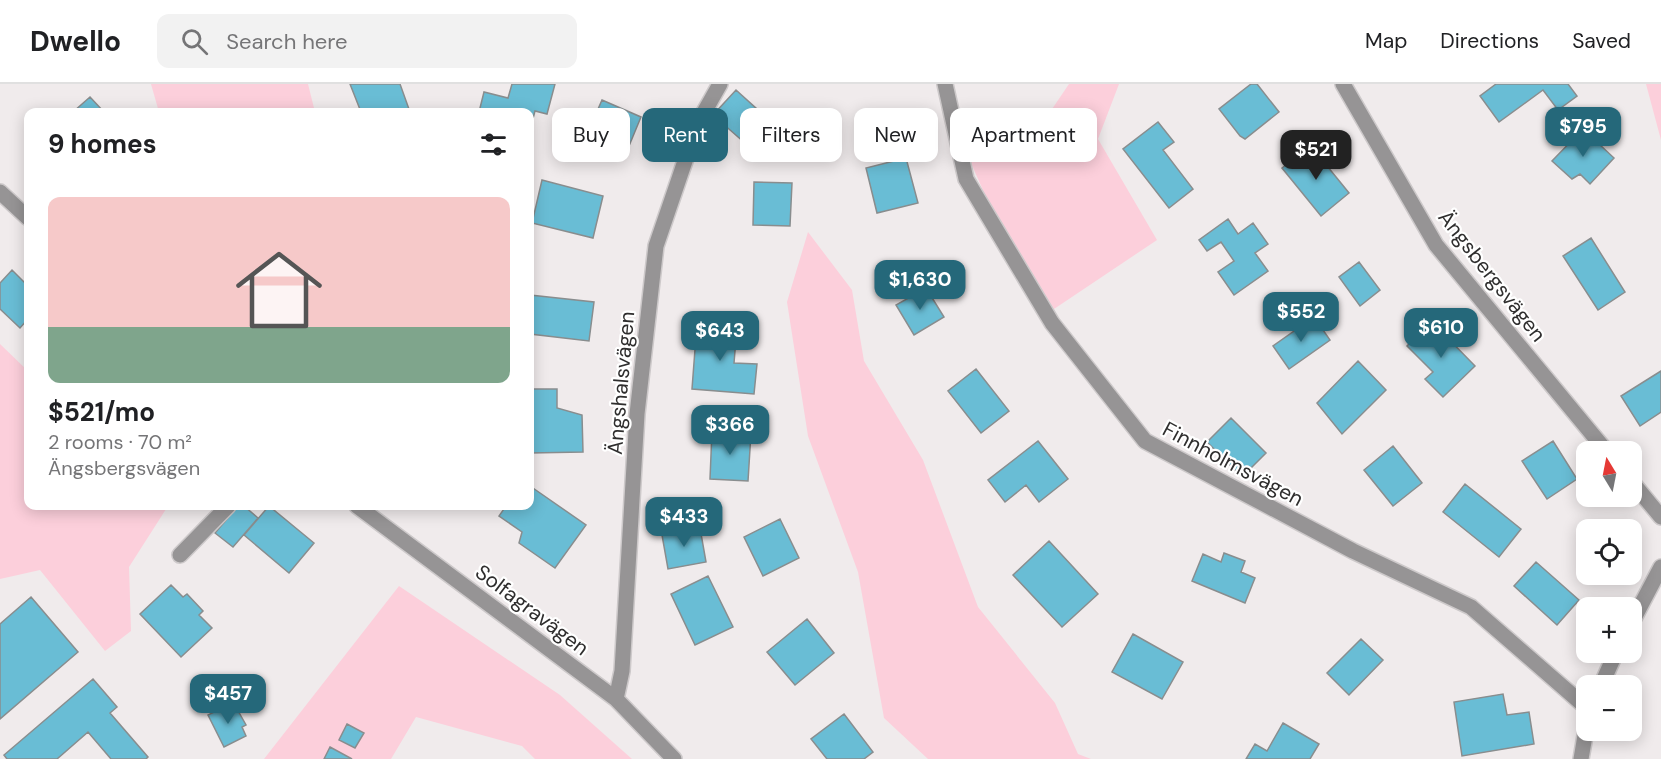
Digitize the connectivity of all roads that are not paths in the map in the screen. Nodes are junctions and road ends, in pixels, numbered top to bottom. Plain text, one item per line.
1 (720, 84) edge
2 (945, 84) edge
3 (1344, 84) edge
4 (0, 192) edge
5 (24, 214) edge
6 (1598, 441) edge
7 (1642, 494) edge
8 (224, 510) edge
9 (362, 510) edge
10 (1661, 517) edge
11 (180, 555) dead end
12 (1661, 567) edge
13 (1642, 603) edge
14 (1576, 698) edge
15 (616, 699) junction
16 (1584, 741) edge
17 (674, 759) edge
18 (1581, 759) edge

1 - 15 street, Ängshalsvägen
2 - 14 street, Finnholmsvägen
3 - 6 street, Ängsbergsvägen
4 - 5 street
7 - 10 street
8 - 11 street
9 - 15 street, Solfagravägen
12 - 13 street
15 - 17 street, Solfagravägen
16 - 18 street

